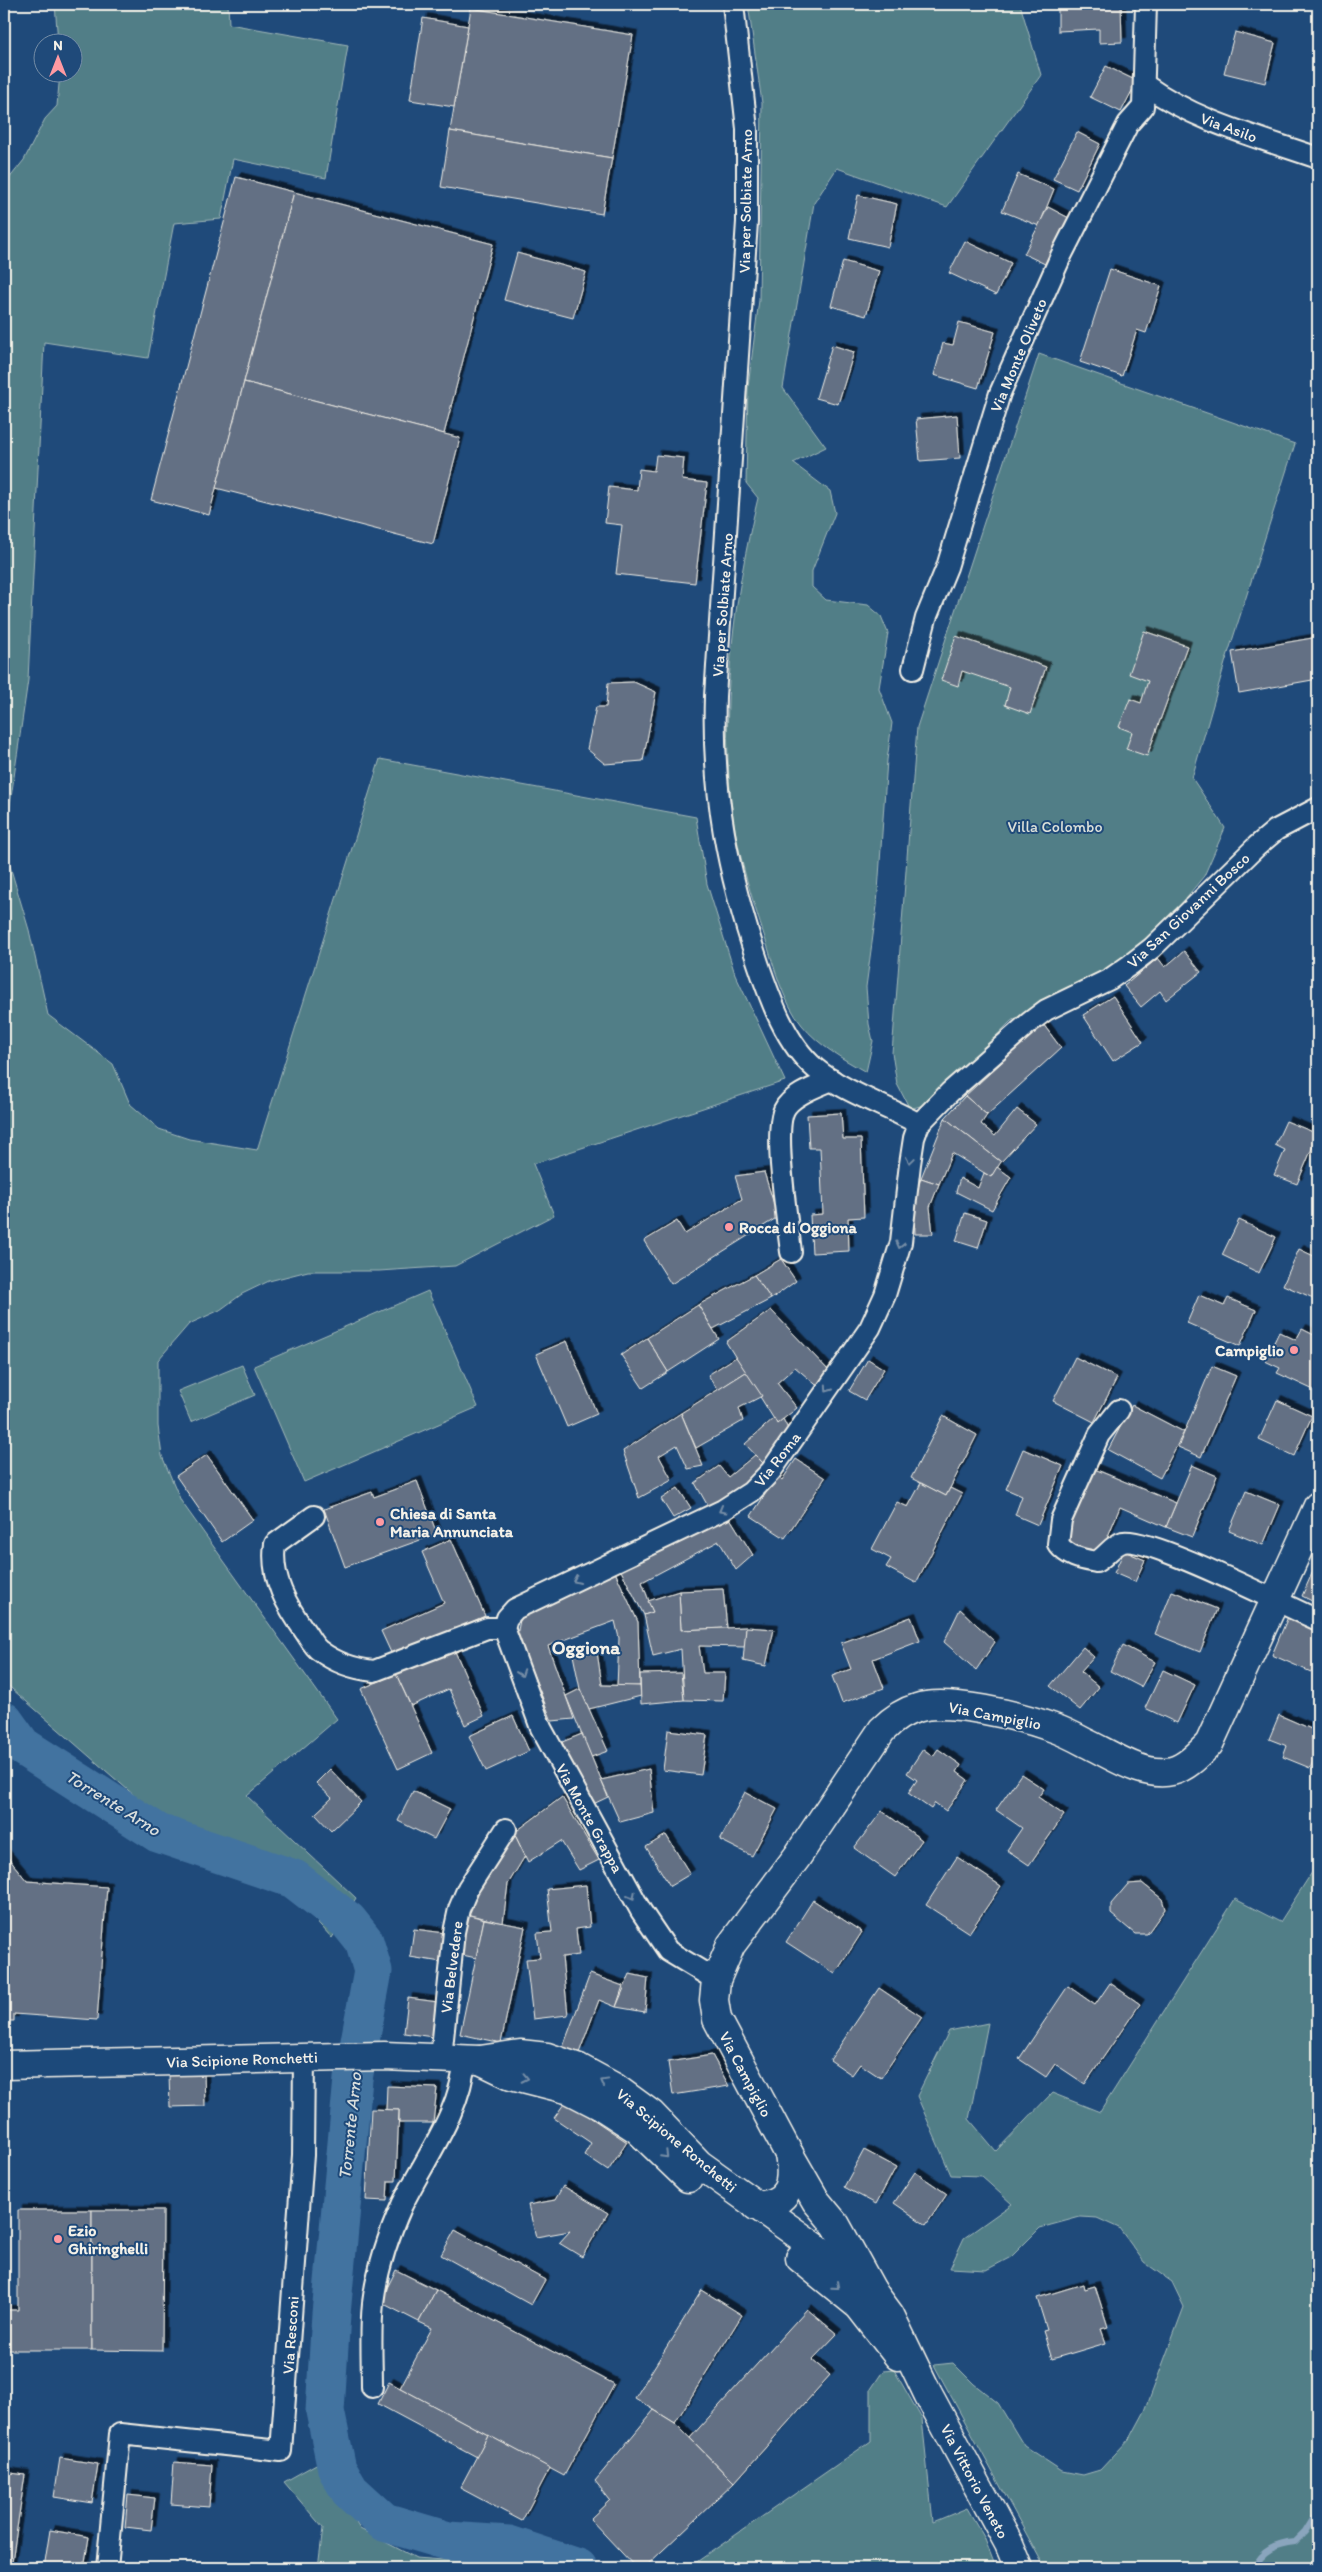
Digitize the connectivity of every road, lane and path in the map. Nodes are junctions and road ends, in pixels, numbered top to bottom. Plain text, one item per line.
1 (733, 4) edge
2 (1146, 4) edge
3 (1145, 84) junction
4 (1318, 158) edge
5 (913, 669) dead end
6 (1318, 808) edge
7 (832, 1080) junction
8 (919, 1124) junction
9 (791, 1252) dead end
10 (1119, 1410) dead end
11 (1318, 1506) edge
12 (314, 1516) dead end
13 (1275, 1602) junction
14 (1318, 1620) edge
15 (504, 1628) junction
16 (506, 1829) dead end
17 (716, 1980) junction
18 (313, 2057) junction
19 (462, 2059) junction
20 (4, 2065) edge
21 (789, 2154) junction
22 (816, 2201) junction
23 (756, 2206) junction
24 (802, 2248) junction
25 (873, 2292) junction
26 (372, 2387) dead end
27 (928, 2394) junction
28 (107, 2568) edge
29 (1019, 2568) edge

1 - 7 street, Via per Solbiate Arno
2 - 3 street, Via Monte Oliveto
3 - 4 street, Via Asilo
3 - 5 street, Via Monte Oliveto
6 - 8 street, Via San Giovanni Bosco
7 - 8 street, Via per Solbiate Arno
7 - 9 street
8 -> 15 street, Via Roma
10 - 13 street
11 - 13 street, Via Campiglio
12 - 15 street
13 - 14 street
13 - 17 street, Via Campiglio
15 -> 17 street, Via Monte Grappa
16 - 19 street, Via Belvedere
17 - 21 street, Via Campiglio
18 - 19 street, Via Scipione Ronchetti
18 - 20 street, Via Scipione Ronchetti
18 - 28 street, Via Resconi
23 -> 19 street, Via Scipione Ronchetti
19 -> 24 street, Via Scipione Ronchetti
19 - 26 street, Via Belvedere
21 - 22 street, Via Campiglio
21 - 23 street, Via Campiglio
22 - 24 street
22 - 25 street, Via Campiglio
23 - 24 street, Via Scipione Ronchetti
24 - 25 street, Via Vittorio Veneto
24 -> 27 street, Via Vittorio Veneto
25 - 27 street, Via Vittorio Veneto
27 - 29 street, Via Vittorio Veneto

